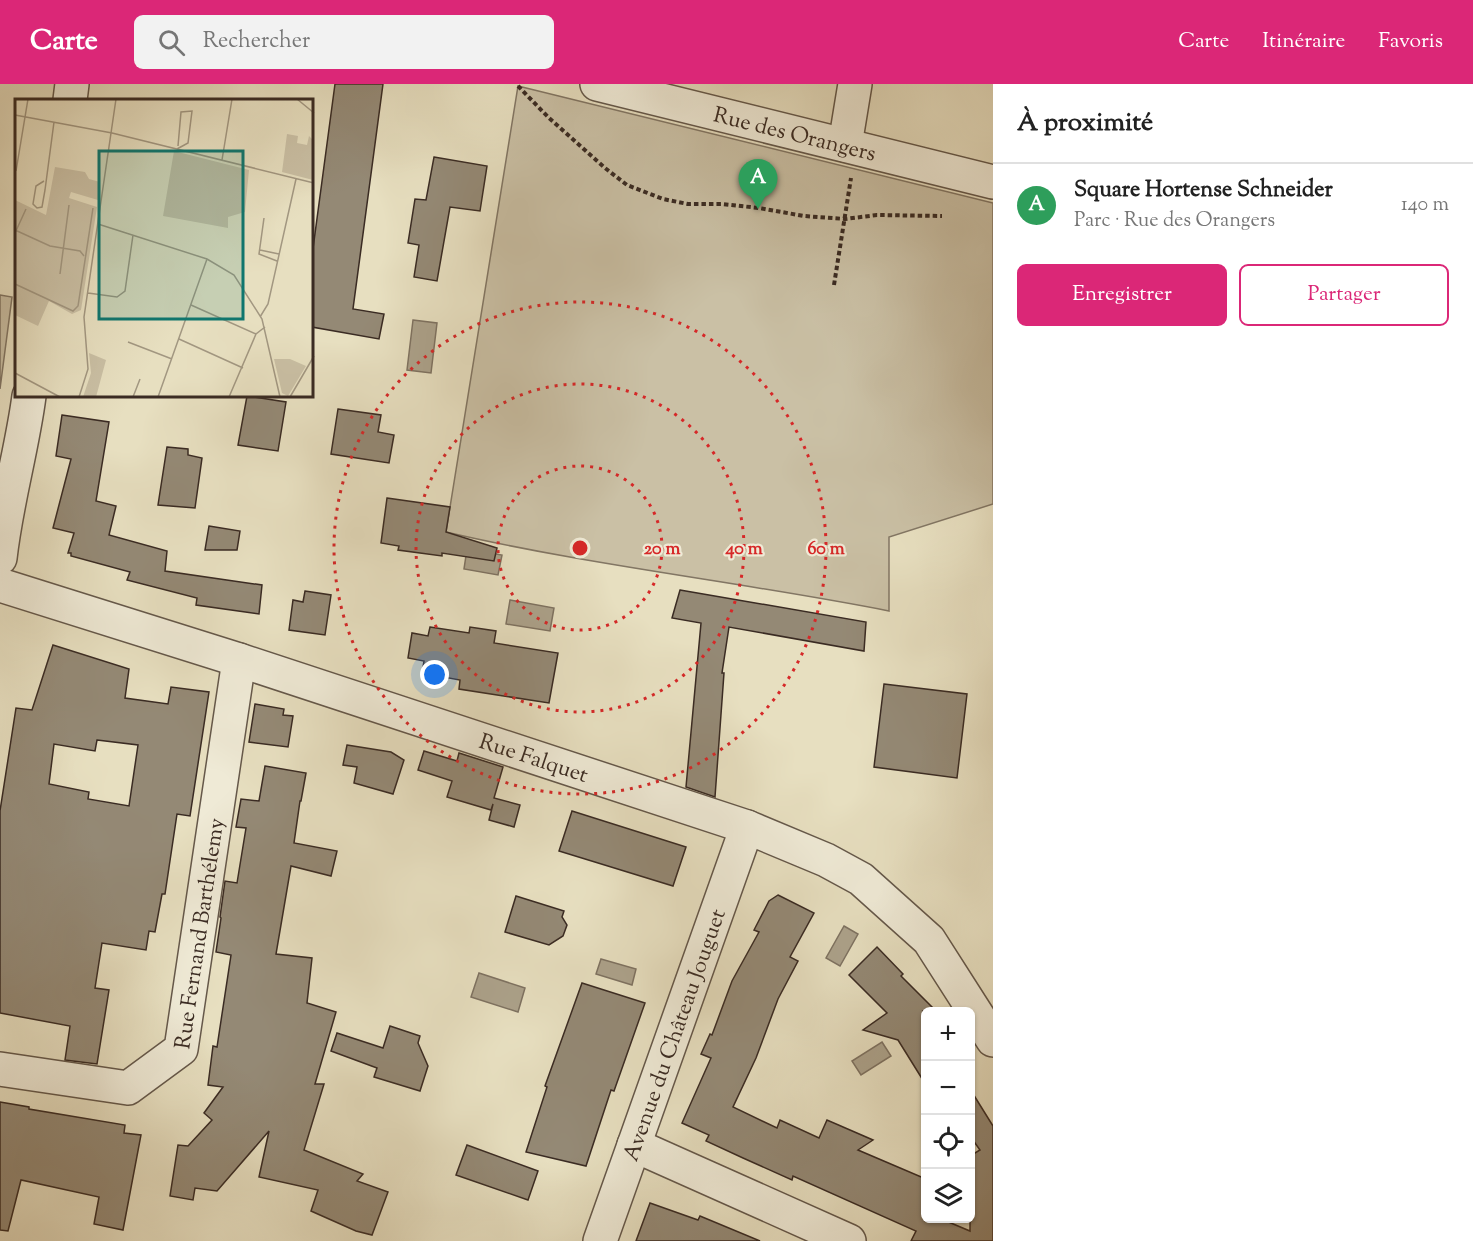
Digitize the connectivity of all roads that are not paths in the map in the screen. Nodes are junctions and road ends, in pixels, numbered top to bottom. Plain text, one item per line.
1 (72, 84) edge
2 (597, 84) edge
3 (855, 84) edge
4 (70, 99) edge
5 (850, 146) junction
6 (993, 182) edge
7 (29, 398) edge
8 (0, 558) edge
9 (0, 585) edge
10 (239, 660) junction
11 (747, 827) junction
12 (993, 1040) edge
13 (0, 1069) edge
14 (634, 1145) junction
15 (600, 1241) edge
16 (849, 1241) edge

1 - 4 street
2 - 5 street, Rue des Orangers
3 - 5 street
5 - 6 street, Rue des Orangers
7 - 8 street
9 - 10 street, Rue Falquet
10 - 11 street, Rue Falquet
10 - 13 street, Rue Fernand Barthélemy
11 - 12 street, Rue Falquet
11 - 14 street, Avenue du Château Jouguet
14 - 15 street, Avenue du Château Jouguet
14 - 16 street

